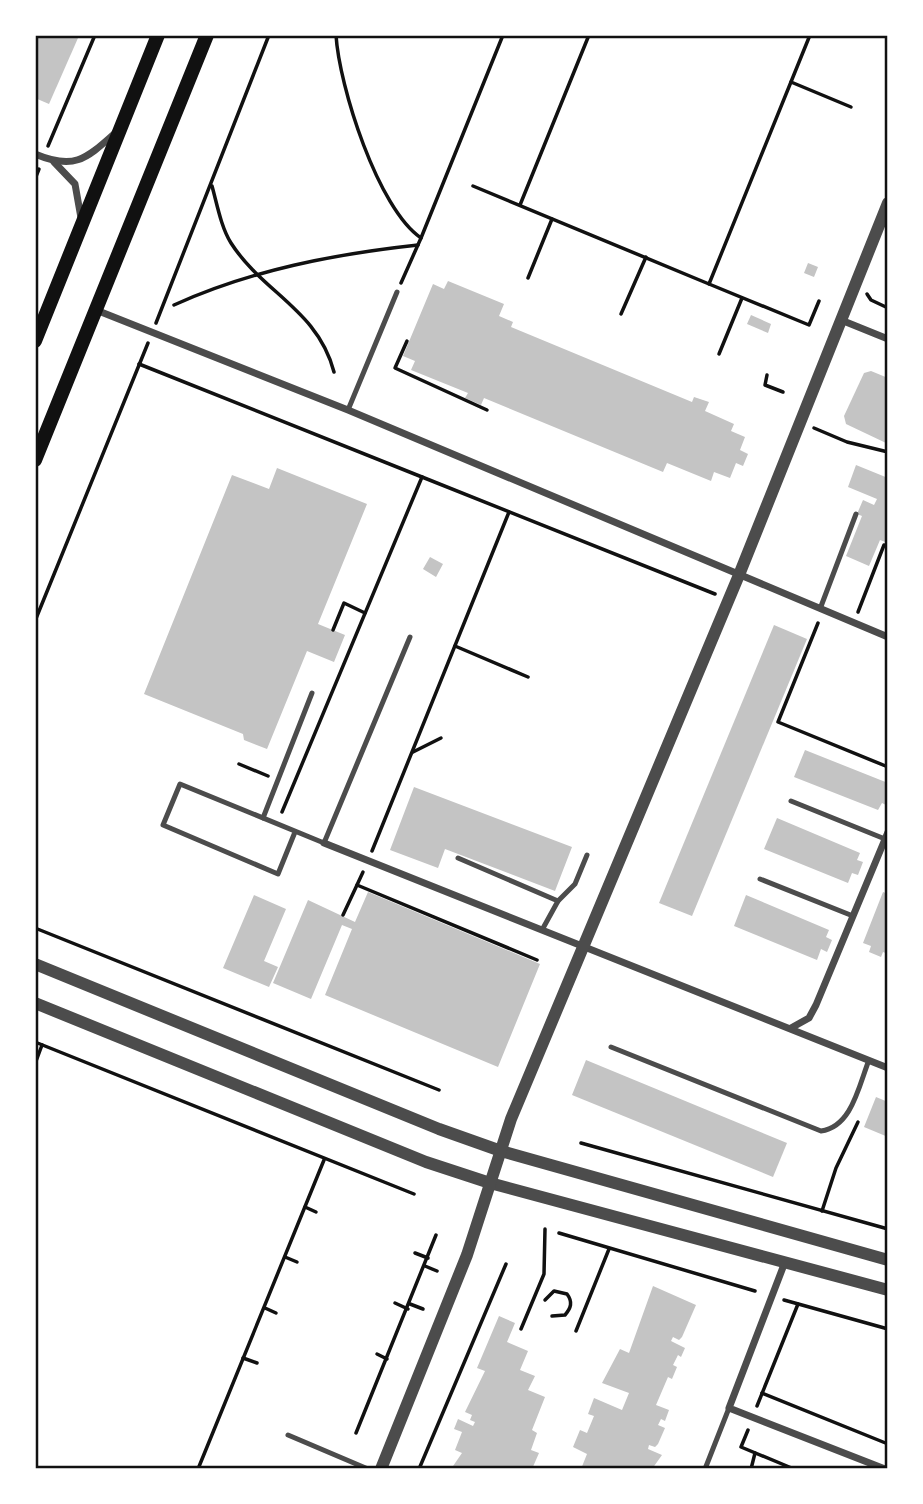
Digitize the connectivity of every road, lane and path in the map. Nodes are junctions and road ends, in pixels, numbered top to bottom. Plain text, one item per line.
1 (95, 35) edge
2 (158, 35) edge
3 (207, 35) edge
4 (270, 35) edge
5 (336, 35) edge
6 (503, 35) edge
7 (589, 35) edge
8 (810, 35) edge
9 (791, 82) junction
10 (851, 107) dead end
11 (120, 129) junction
12 (47, 149) dead end
13 (35, 154) edge
14 (54, 162) junction
15 (40, 167) dead end
16 (35, 179) edge
17 (211, 184) junction
18 (473, 186) dead end
19 (888, 203) edge
20 (520, 205) junction
21 (552, 219) junction
22 (82, 224) junction
23 (421, 238) junction
24 (418, 244) junction
25 (646, 257) junction
26 (259, 274) junction
27 (527, 278) dead end
28 (709, 284) junction
29 (397, 292) joint
30 (866, 293) dead end
31 (742, 298) junction
32 (818, 301) dead end
33 (174, 304) dead end
34 (888, 308) edge
35 (96, 310) junction
36 (621, 314) dead end
37 (158, 316) dead end
38 (841, 320) junction
39 (888, 339) edge
40 (35, 341) edge
41 (407, 341) dead end
42 (147, 345) dead end
43 (719, 354) dead end
44 (139, 364) junction
45 (334, 372) dead end
46 (767, 375) dead end
47 (783, 392) dead end
48 (348, 410) junction
49 (487, 410) dead end
50 (812, 427) dead end
51 (888, 452) edge
52 (35, 460) edge
53 (422, 477) junction
54 (509, 512) junction
55 (856, 514) dead end
56 (884, 545) dead end
57 (739, 575) junction
58 (716, 595) dead end
59 (820, 609) junction
60 (858, 611) dead end
61 (365, 613) junction
62 (35, 621) edge
63 (817, 623) dead end
64 (333, 630) dead end
65 (410, 637) dead end
66 (888, 637) edge
67 (455, 646) junction
68 (528, 677) dead end
69 (313, 693) dead end
70 (441, 738) dead end
71 (411, 753) junction
72 (888, 767) edge
73 (792, 801) dead end
74 (263, 818) junction
75 (277, 824) junction
76 (295, 832) junction
77 (887, 836) edge
78 (324, 843) junction
79 (371, 854) dead end
80 (587, 855) dead end
81 (458, 858) dead end
82 (363, 872) dead end
83 (760, 879) dead end
84 (357, 884) junction
85 (558, 901) junction
86 (343, 915) dead end
87 (853, 916) junction
88 (35, 928) edge
89 (542, 930) junction
90 (584, 948) junction
91 (537, 961) dead end
92 (35, 964) edge
93 (35, 1003) edge
94 (791, 1028) junction
95 (35, 1042) edge
96 (43, 1045) junction
97 (611, 1047) dead end
98 (869, 1060) junction
99 (35, 1064) edge
100 (888, 1068) edge
101 (439, 1090) dead end
102 (859, 1120) dead end
103 (580, 1143) dead end
104 (500, 1151) junction
105 (324, 1160) junction
106 (490, 1183) junction
107 (414, 1194) dead end
108 (305, 1207) junction
109 (822, 1211) junction
110 (316, 1212) dead end
111 (545, 1228) dead end
112 (888, 1229) edge
113 (559, 1233) dead end
114 (436, 1235) dead end
115 (610, 1248) junction
116 (415, 1253) dead end
117 (285, 1257) junction
118 (428, 1258) junction
119 (888, 1260) edge
120 (297, 1262) dead end
121 (785, 1262) junction
122 (506, 1264) dead end
123 (425, 1266) junction
124 (438, 1271) dead end
125 (888, 1290) edge
126 (755, 1291) dead end
127 (545, 1300) dead end
128 (784, 1300) dead end
129 (395, 1303) dead end
130 (798, 1304) junction
131 (409, 1306) junction
132 (531, 1306) junction
133 (264, 1308) junction
134 (423, 1309) dead end
135 (537, 1309) dead end
136 (276, 1313) dead end
137 (552, 1316) dead end
138 (522, 1329) dead end
139 (888, 1329) edge
140 (576, 1331) dead end
141 (377, 1354) dead end
142 (243, 1358) junction
143 (387, 1359) junction
144 (257, 1363) dead end
145 (762, 1394) junction
146 (360, 1405) dead end
147 (223, 1408) junction
148 (367, 1408) junction
149 (729, 1408) junction
150 (229, 1410) dead end
151 (753, 1417) junction
152 (356, 1433) dead end
153 (289, 1436) dead end
154 (888, 1444) edge
155 (755, 1453) junction
156 (198, 1469) edge
157 (368, 1469) edge
158 (381, 1469) edge
159 (419, 1469) edge
160 (705, 1469) edge
161 (751, 1469) edge
162 (794, 1469) edge
163 (885, 1469) edge

1 - 12 path
2 - 11 main road
3 - 35 main road
4 - 17 path
5 - 23 path
6 - 23 path
7 - 20 path
8 - 9 path
9 - 10 path
9 - 28 path
11 - 14 street
11 - 22 main road
13 - 14 street
14 - 22 street
15 - 16 path
17 - 26 path
17 - 37 path
18 - 20 path
19 - 38 street
20 - 21 path
21 - 25 path
21 - 27 path
22 - 40 main road
23 - 24 path
24 - 26 path
24 - 29 path
25 - 28 path
25 - 36 path
26 - 33 path
26 - 45 path
28 - 31 path
29 - 48 lane
30 - 34 path
31 - 32 path
31 - 43 path
35 - 48 street
35 - 52 main road
38 - 39 street
38 - 57 street
41 - 49 path
42 - 44 path
44 - 53 path
44 - 62 path
46 - 47 path
48 - 57 street
50 - 51 path
53 - 54 path
53 - 61 path
54 - 58 path
54 - 67 path
55 - 59 lane
56 - 60 path
57 - 59 street
57 - 90 street
59 - 66 street
61 - 64 path
61 - 75 path
63 - 72 path
65 - 78 lane
67 - 68 path
67 - 71 path
69 - 74 lane
70 - 71 path
71 - 79 path
73 - 77 lane
74 - 75 lane
74 - 76 lane
75 - 76 lane
76 - 78 lane
77 - 87 street
78 - 89 street
80 - 85 lane
81 - 85 lane
82 - 84 path
83 - 87 lane
84 - 86 path
84 - 91 path
85 - 89 lane
87 - 94 street
88 - 101 path
89 - 90 street
90 - 94 street
90 - 104 street
92 - 104 street
93 - 106 street
94 - 98 street
95 - 96 path
96 - 99 path
96 - 105 path
97 - 98 lane
98 - 100 street
102 - 109 path
103 - 109 path
104 - 106 street
104 - 119 street
105 - 107 path
105 - 108 path
106 - 121 street
106 - 158 street
108 - 110 path
108 - 117 path
109 - 112 path
111 - 132 path
113 - 115 path
114 - 118 path
115 - 126 path
115 - 140 path
116 - 118 path
117 - 120 path
117 - 133 path
118 - 123 path
121 - 125 street
121 - 149 street
122 - 159 path
123 - 124 path
123 - 131 path
127 - 137 path
128 - 130 path
129 - 131 path
130 - 139 path
130 - 145 path
131 - 134 path
131 - 143 path
132 - 135 path
132 - 138 path
133 - 136 path
133 - 142 path
141 - 143 path
142 - 144 path
142 - 147 path
143 - 148 path
145 - 151 path
145 - 154 path
146 - 148 path
147 - 150 path
147 - 156 path
148 - 152 path
149 - 151 street
149 - 160 lane
151 - 155 path
151 - 163 street
153 - 157 lane
155 - 161 path
155 - 162 path

